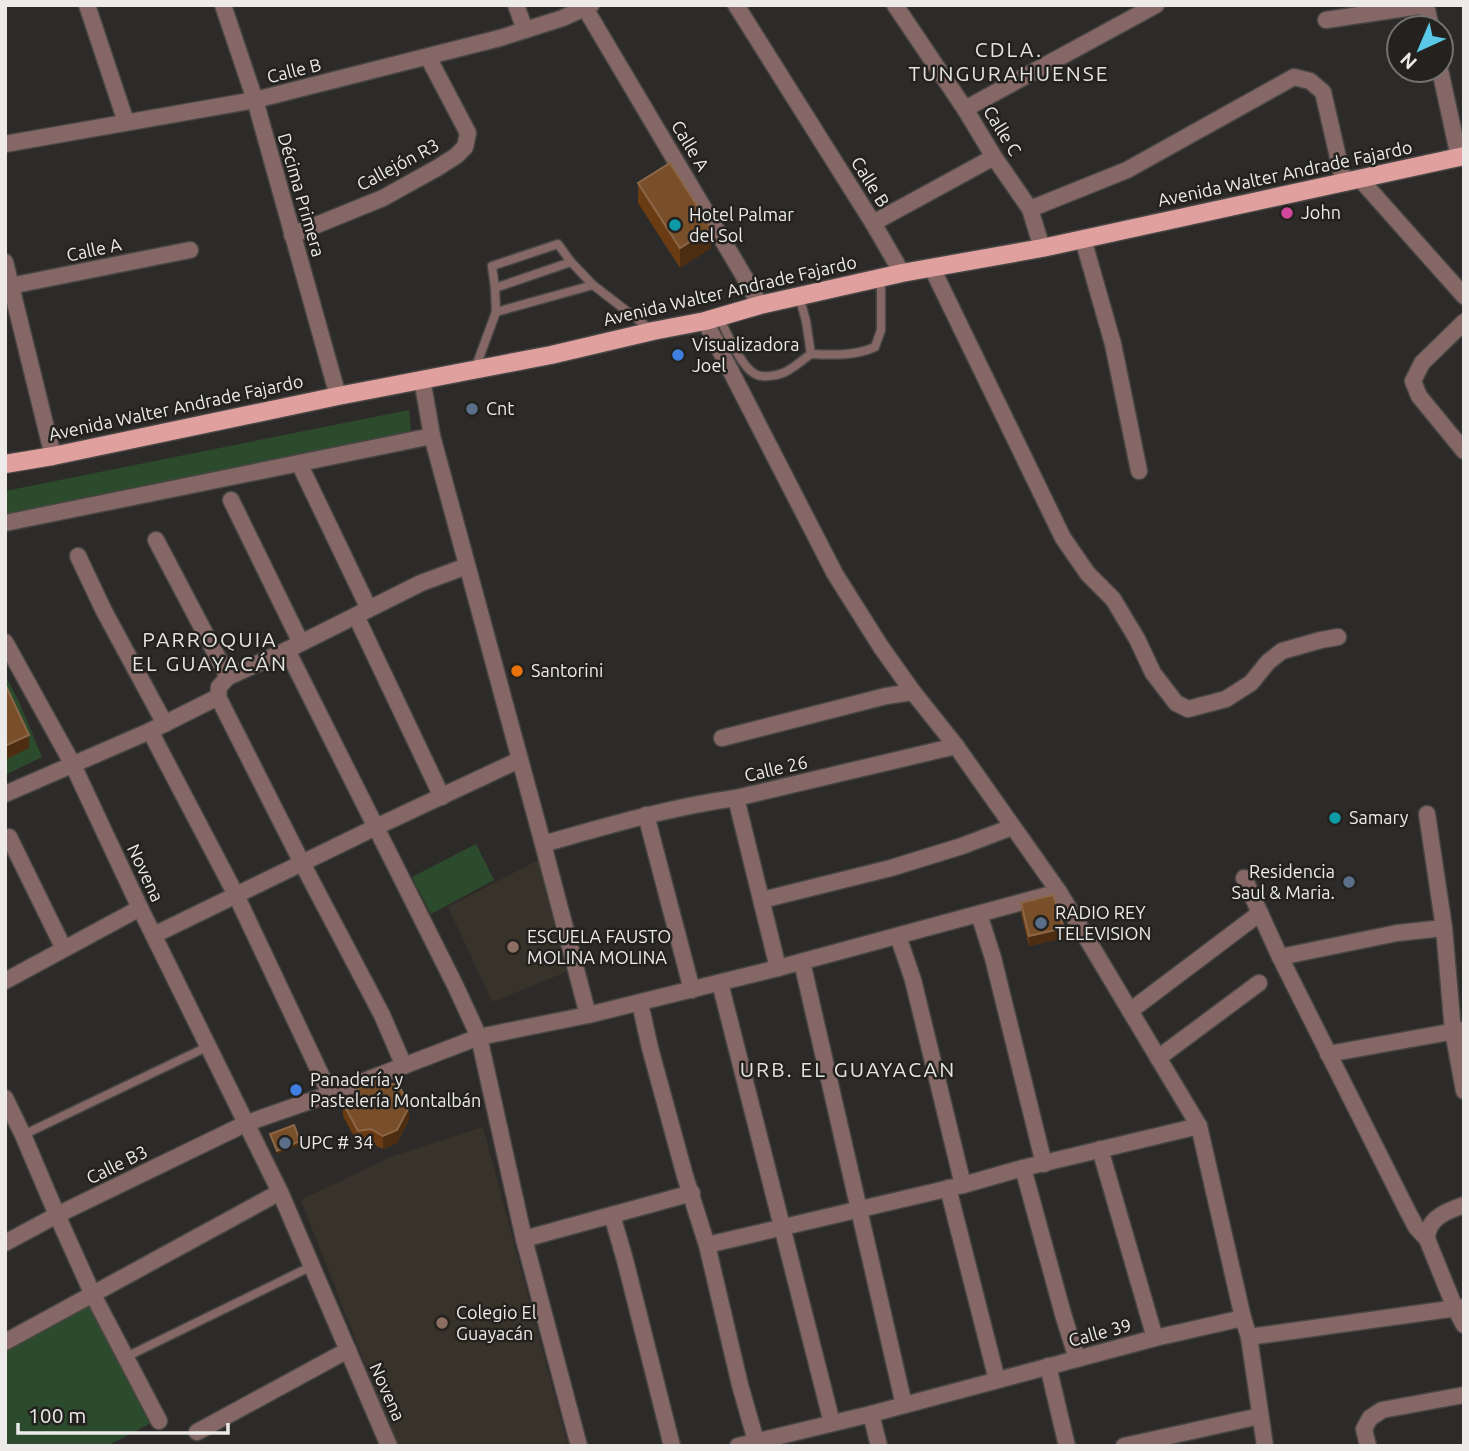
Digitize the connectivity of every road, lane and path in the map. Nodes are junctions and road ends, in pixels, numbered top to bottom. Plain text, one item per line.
1 (87, 5) edge
2 (223, 5) edge
3 (516, 5) edge
4 (736, 5) edge
5 (895, 5) edge
6 (1426, 5) edge
7 (588, 7) edge
8 (1149, 7) edge
9 (1326, 20) dead end
10 (525, 30) junction
11 (428, 57) junction
12 (1443, 84) edge
13 (255, 100) junction
14 (965, 109) junction
15 (126, 122) junction
16 (5, 144) edge
17 (1461, 157) edge
18 (994, 158) junction
19 (1352, 181) junction
20 (1030, 209) junction
21 (873, 223) junction
22 (292, 235) junction
23 (1083, 239) junction
24 (1042, 248) junction
25 (190, 250) dead end
26 (5, 262) edge
27 (571, 262) junction
28 (932, 268) junction
29 (902, 274) junction
30 (881, 278) junction
31 (593, 285) junction
32 (8, 287) edge
33 (495, 288) junction
34 (799, 296) junction
35 (1464, 296) edge
36 (760, 304) junction
37 (496, 312) junction
38 (712, 319) junction
39 (1464, 322) edge
40 (653, 331) junction
41 (811, 354) junction
42 (475, 369) junction
43 (422, 379) junction
44 (338, 396) junction
45 (432, 436) junction
46 (1464, 451) edge
47 (53, 456) junction
48 (299, 463) junction
49 (5, 464) edge
50 (1139, 471) dead end
51 (231, 499) dead end
52 (5, 523) edge
53 (156, 540) dead end
54 (78, 556) dead end
55 (467, 566) junction
56 (363, 612) junction
57 (1338, 637) dead end
58 (5, 642) edge
59 (294, 647) junction
60 (228, 677) junction
61 (914, 692) junction
62 (218, 697) junction
63 (165, 724) junction
64 (150, 731) junction
65 (722, 738) dead end
66 (956, 746) junction
67 (519, 760) junction
68 (72, 763) junction
69 (5, 794) edge
70 (442, 797) junction
71 (736, 798) junction
72 (1427, 814) dead end
73 (646, 815) junction
74 (376, 827) junction
75 (1012, 827) junction
76 (9, 837) dead end
77 (543, 844) junction
78 (302, 863) junction
79 (1244, 878) dead end
80 (1059, 892) junction
81 (236, 894) junction
82 (762, 900) junction
83 (140, 908) junction
84 (1260, 913) junction
85 (979, 914) junction
86 (1444, 928) junction
87 (154, 935) junction
88 (898, 936) junction
89 (64, 949) junction
90 (1280, 957) junction
91 (802, 962) junction
92 (778, 968) junction
93 (5, 981) edge
94 (720, 983) junction
95 (1259, 984) dead end
96 (692, 990) junction
97 (640, 1003) junction
98 (1130, 1011) junction
99 (588, 1016) junction
100 (1458, 1030) edge
101 (479, 1037) junction
102 (209, 1046) junction
103 (1328, 1054) junction
104 (1158, 1058) junction
105 (404, 1066) junction
106 (1464, 1091) edge
107 (330, 1094) junction
108 (5, 1098) edge
109 (247, 1123) junction
110 (1199, 1126) junction
111 (15, 1130) edge
112 (1100, 1149) junction
113 (1044, 1164) junction
114 (1023, 1168) junction
115 (956, 1187) junction
116 (280, 1192) junction
117 (692, 1193) junction
118 (1464, 1205) edge
119 (859, 1210) junction
120 (57, 1215) junction
121 (611, 1215) junction
122 (783, 1227) junction
123 (524, 1239) junction
124 (1427, 1239) junction
125 (5, 1243) edge
126 (707, 1245) junction
127 (312, 1266) junction
128 (93, 1295) junction
129 (1459, 1308) edge
130 (1243, 1318) junction
131 (1464, 1325) edge
132 (1249, 1337) junction
133 (1155, 1339) junction
134 (5, 1342) edge
135 (348, 1350) junction
136 (127, 1357) junction
137 (1077, 1359) junction
138 (1048, 1366) junction
139 (998, 1380) junction
140 (1464, 1395) edge
141 (904, 1405) junction
142 (871, 1414) junction
143 (1260, 1416) junction
144 (159, 1420) dead end
145 (832, 1423) junction
146 (197, 1432) dead end
147 (756, 1441) junction
148 (389, 1446) edge
149 (579, 1446) edge
150 (672, 1446) edge
151 (738, 1446) edge
152 (879, 1446) edge
153 (1067, 1446) edge
154 (1124, 1446) edge
155 (1265, 1446) edge
156 (1368, 1446) edge

1 - 15 street
2 - 13 street, Décima Primera
3 - 10 street
4 - 21 street, Calle B
5 - 14 street, Calle C
6 - 9 street
7 - 10 street, Calle B
7 - 36 street, Calle A
8 - 14 street
10 - 11 street, Calle B
11 - 13 street, Calle B
11 - 22 street, Callejón R3
12 - 17 street
13 - 15 street, Calle B
13 - 22 street, Décima Primera
14 - 18 street, Calle C
15 - 16 street, Calle B
17 - 19 main road, Avenida Walter Andrade Fajardo
18 - 20 street, Calle C
18 - 21 street
19 - 20 street
19 - 23 main road, Avenida Walter Andrade Fajardo
19 - 35 street
20 - 24 street, Calle C
21 - 29 street, Calle B
22 - 44 street, Décima Primera
23 - 24 main road, Avenida Walter Andrade Fajardo
23 - 50 street
24 - 28 main road, Avenida Walter Andrade Fajardo
25 - 32 street, Calle A
26 - 32 street
27 - 31 lane
27 - 33 lane
27 - 33 lane
28 - 29 main road, Avenida Walter Andrade Fajardo
28 - 57 street
29 - 30 main road, Avenida Walter Andrade Fajardo
30 - 34 main road, Avenida Walter Andrade Fajardo
30 - 41 lane
31 - 37 lane
31 - 40 lane
32 - 47 street
33 - 37 lane
34 - 36 main road, Avenida Walter Andrade Fajardo
34 - 41 lane
36 - 38 main road, Avenida Walter Andrade Fajardo
37 - 42 lane
38 - 40 main road, Avenida Walter Andrade Fajardo
38 - 41 lane
38 - 61 street
39 - 46 street
40 - 42 main road, Avenida Walter Andrade Fajardo
42 - 43 main road, Avenida Walter Andrade Fajardo
43 - 44 main road, Avenida Walter Andrade Fajardo
43 - 45 street
44 - 47 main road, Avenida Walter Andrade Fajardo
45 - 48 street
45 - 55 street
47 - 49 main road, Avenida Walter Andrade Fajardo
48 - 52 street
48 - 56 street
51 - 59 street
53 - 60 street
54 - 63 street
55 - 56 street
55 - 67 street
56 - 59 street
56 - 70 street
58 - 68 street, Novena
59 - 60 street
59 - 74 street
60 - 62 street
61 - 65 street
61 - 66 street
62 - 63 street
62 - 78 street
63 - 64 street
64 - 68 street
64 - 81 street
66 - 71 street, Calle 26
66 - 75 street
67 - 70 street
67 - 77 street
68 - 69 street
68 - 83 street, Novena
70 - 74 street
71 - 73 street
71 - 82 street, Calle 26
72 - 86 street
73 - 77 street
73 - 96 street
74 - 78 street
74 - 101 street
75 - 80 street
75 - 82 street
76 - 89 street
77 - 99 street
78 - 81 street
78 - 105 street
79 - 84 street
80 - 85 street
80 - 98 street
81 - 87 street
81 - 107 street
82 - 92 street, Calle 26
83 - 87 street, Novena
83 - 89 street
84 - 90 street
84 - 98 street
85 - 88 street
85 - 113 street
86 - 90 street
86 - 100 street
87 - 102 street, Novena
88 - 91 street
88 - 115 street
89 - 93 street
90 - 103 street
91 - 92 street
91 - 119 street
92 - 94 street
94 - 96 street
94 - 122 street
95 - 104 street
96 - 97 street
97 - 99 street
97 - 117 street
98 - 104 street
99 - 101 street
100 - 103 street
100 - 106 street
101 - 105 street
101 - 123 street
102 - 109 street, Novena
102 - 111 lane
103 - 124 street
104 - 110 street
105 - 107 street
107 - 109 street
108 - 111 street
109 - 116 street, Novena
109 - 120 street, Calle B3
110 - 112 street
110 - 130 street
111 - 120 street
112 - 113 street
112 - 133 street
113 - 114 street
114 - 115 street
114 - 137 street
115 - 119 street
115 - 139 street
116 - 127 street, Novena
116 - 128 street
117 - 121 street
117 - 126 street
118 - 124 street
119 - 122 street
119 - 141 street
120 - 125 street, Calle B3
120 - 128 street
121 - 123 street
121 - 150 street
122 - 126 street
122 - 145 street
123 - 149 street
124 - 129 street
126 - 147 street
127 - 135 street, Novena
127 - 136 lane
128 - 134 street
128 - 136 street
129 - 131 street
129 - 132 street
130 - 132 street
130 - 133 street, Calle 39
132 - 143 street
133 - 137 street, Calle 39
135 - 146 street
135 - 148 street, Novena
136 - 144 street
137 - 138 street, Calle 39
138 - 139 street, Calle 39
138 - 153 street
139 - 141 street, Calle 39
140 - 156 street
141 - 142 street, Calle 39
142 - 145 street, Calle 39
142 - 152 street
143 - 154 street
143 - 155 street
145 - 147 street, Calle 39
147 - 151 street, Calle 39

